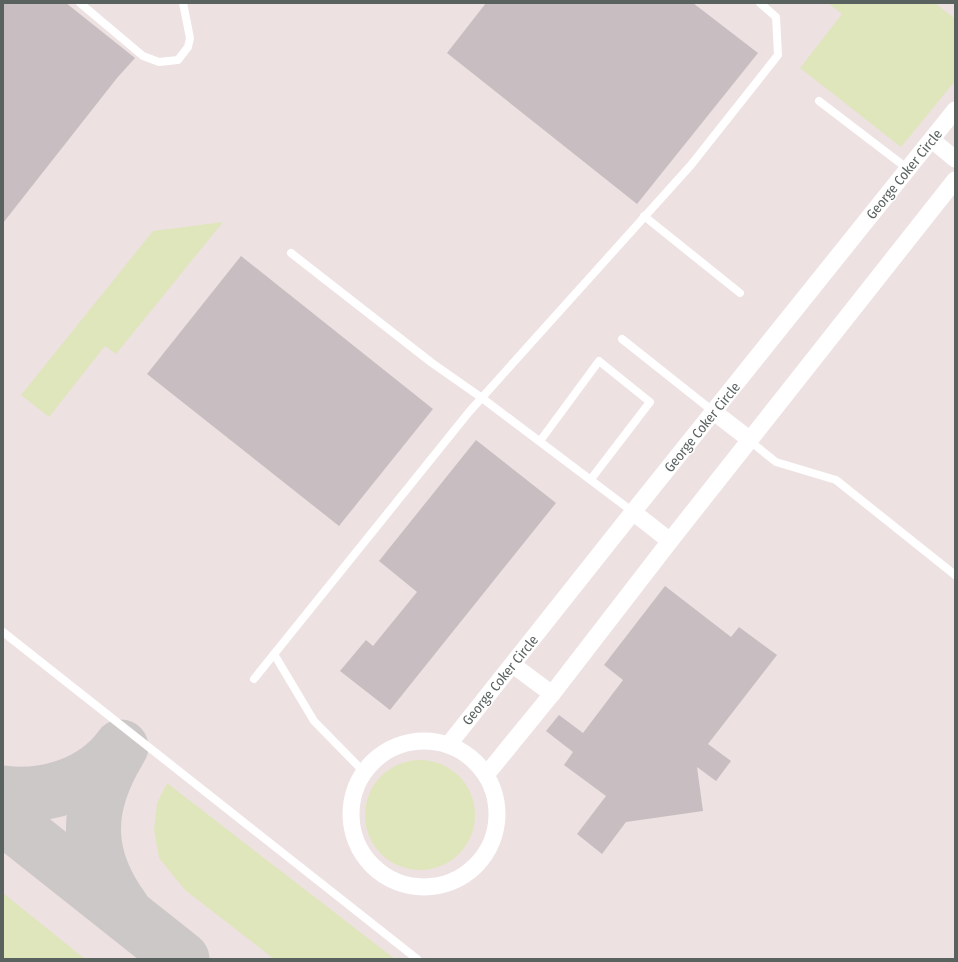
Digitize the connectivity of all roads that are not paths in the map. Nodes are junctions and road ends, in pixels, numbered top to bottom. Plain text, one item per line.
1 (80, 3) edge
2 (182, 3) edge
3 (760, 3) edge
4 (819, 101) dead end
5 (955, 110) edge
6 (932, 140) junction
7 (955, 158) edge
8 (908, 169) junction
9 (955, 180) edge
10 (644, 216) junction
11 (291, 253) dead end
12 (740, 293) dead end
13 (622, 339) dead end
14 (482, 398) junction
15 (714, 412) junction
16 (540, 441) junction
17 (753, 443) junction
18 (591, 479) junction
19 (634, 512) junction
20 (670, 541) junction
21 (955, 575) edge
22 (3, 632) edge
23 (274, 654) junction
24 (513, 665) junction
25 (254, 679) dead end
26 (552, 694) junction
27 (449, 744) junction
28 (365, 773) junction
29 (486, 775) junction
30 (417, 959) edge

1 - 2 lane
3 - 10 lane
4 - 8 lane
5 - 6 street, George Coker Circle
6 - 7 street
6 - 8 street, George Coker Circle
8 - 15 street, George Coker Circle
9 - 17 street
10 - 12 lane
10 - 14 lane
11 - 14 lane
13 - 15 lane
14 - 16 lane
14 - 23 lane
15 - 17 street
15 - 19 street, George Coker Circle
16 - 18 lane
16 - 18 lane
17 - 20 street
17 - 21 lane
18 - 19 lane
19 - 20 street
19 - 24 street, George Coker Circle
20 - 26 street
22 - 30 lane
23 - 25 lane
23 - 28 lane
24 - 26 street
24 - 27 street, George Coker Circle
26 - 29 street
27 - 28 street
27 - 29 street
28 - 29 street

